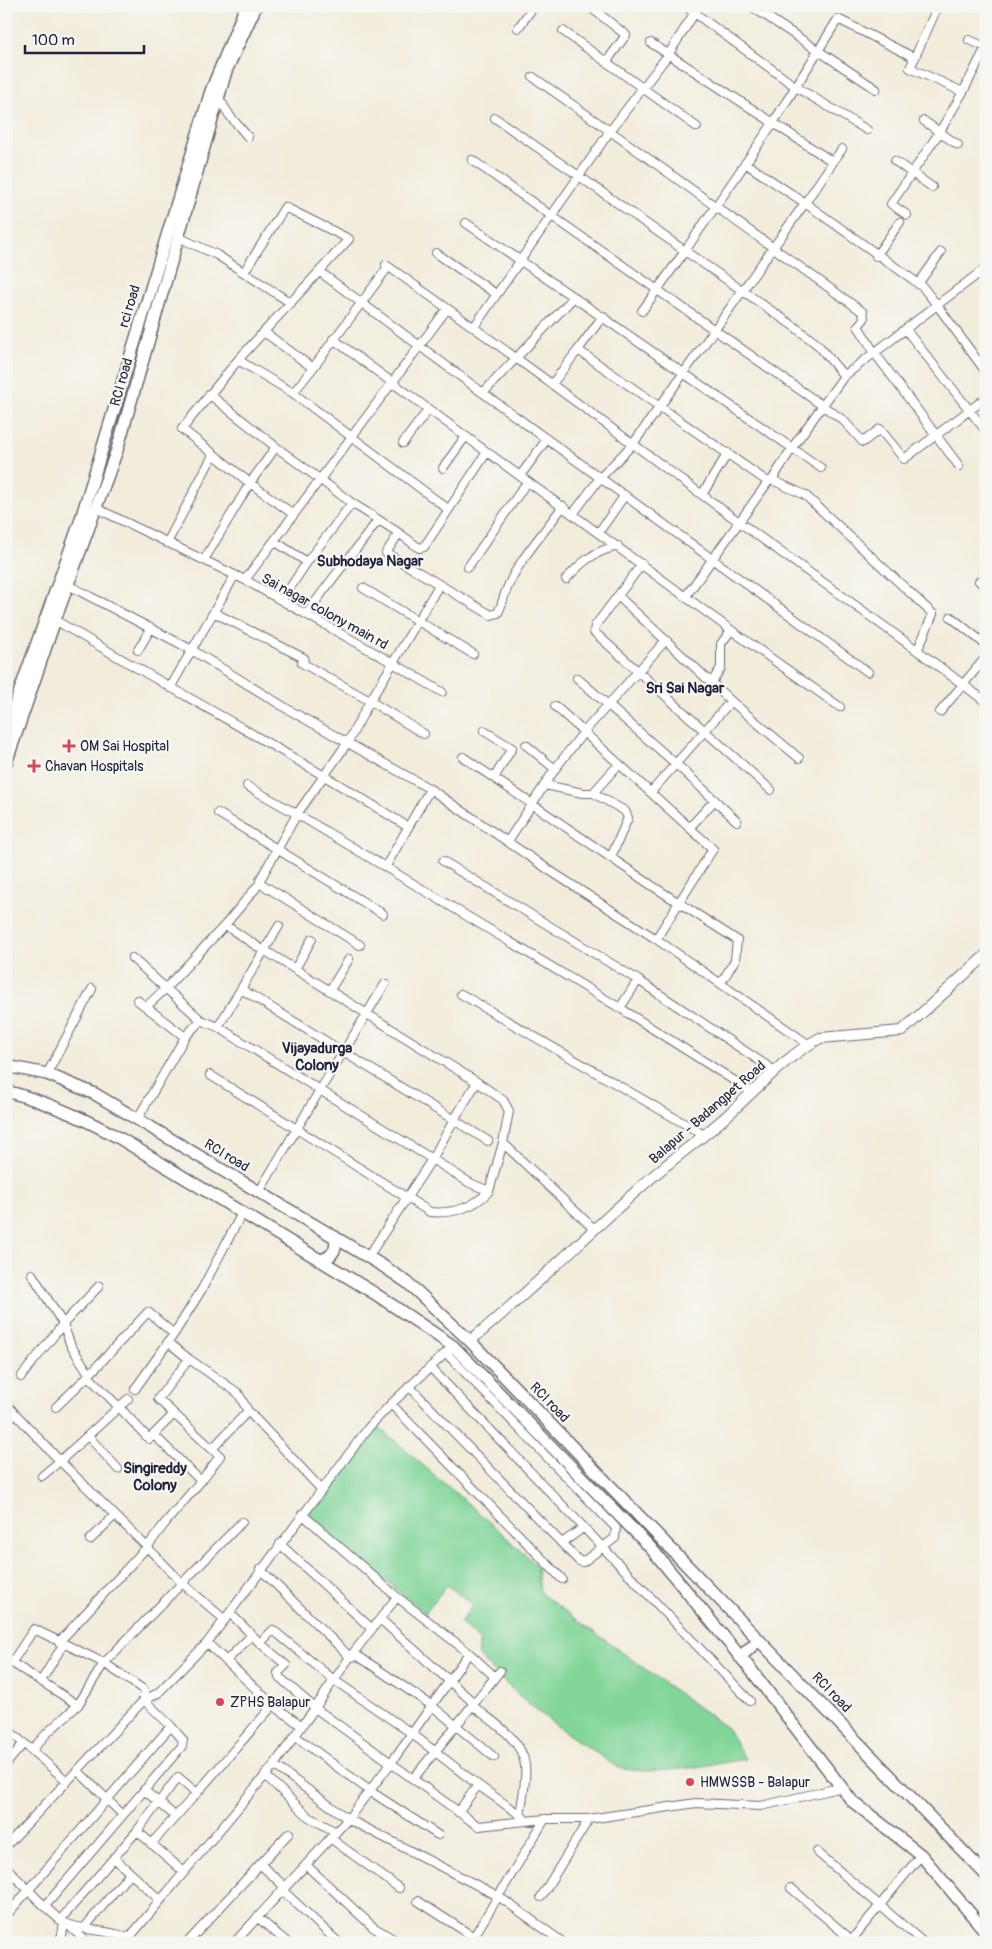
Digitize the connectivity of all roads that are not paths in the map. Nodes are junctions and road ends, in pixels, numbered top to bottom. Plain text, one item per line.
1 (246, 6) edge
2 (256, 6) edge
3 (534, 6) edge
4 (589, 6) edge
5 (685, 6) edge
6 (699, 6) edge
7 (751, 6) edge
8 (936, 7) edge
9 (694, 15) junction
10 (518, 28) dead end
11 (563, 31) dead end
12 (969, 40) dead end
13 (650, 43) dead end
14 (986, 47) edge
15 (818, 52) junction
16 (668, 55) junction
17 (915, 58) junction
18 (607, 61) junction
19 (533, 77) dead end
20 (796, 87) junction
21 (644, 88) junction
22 (876, 89) dead end
23 (963, 92) junction
24 (218, 97) junction
25 (495, 118) dead end
26 (924, 122) dead end
27 (773, 123) junction
28 (697, 127) dead end
29 (867, 130) dead end
30 (610, 131) junction
31 (939, 133) junction
32 (248, 137) dead end
33 (958, 145) dead end
34 (842, 148) dead end
35 (472, 160) dead end
36 (894, 161) dead end
37 (833, 162) junction
38 (744, 163) junction
39 (911, 172) junction
40 (580, 176) junction
41 (932, 187) dead end
42 (805, 203) junction
43 (715, 207) junction
44 (551, 215) junction
45 (907, 215) dead end
46 (900, 222) dead end
47 (466, 223) dead end
48 (178, 237) junction
49 (772, 247) junction
50 (684, 251) junction
51 (941, 252) dead end
52 (436, 253) dead end
53 (876, 256) junction
54 (520, 258) junction
55 (155, 270) junction
56 (982, 270) edge
57 (244, 272) junction
58 (320, 272) junction
59 (168, 273) junction
60 (986, 282) edge
61 (918, 284) junction
62 (657, 290) junction
63 (742, 292) junction
64 (496, 294) junction
65 (574, 297) junction
66 (291, 303) junction
67 (361, 303) junction
68 (937, 306) junction
69 (447, 309) junction
70 (642, 312) dead end
71 (603, 316) junction
72 (474, 327) junction
73 (714, 330) junction
74 (906, 330) junction
75 (264, 332) junction
76 (334, 339) junction
77 (420, 347) junction
78 (578, 350) junction
79 (874, 352) junction
80 (516, 357) junction
81 (238, 360) junction
82 (313, 368) junction
83 (685, 372) junction
84 (986, 372) edge
85 (844, 376) junction
86 (393, 384) junction
87 (552, 384) junction
88 (293, 393) junction
89 (483, 393) junction
90 (209, 394) junction
91 (986, 398) edge
92 (660, 406) junction
93 (822, 406) junction
94 (428, 410) junction
95 (968, 412) junction
96 (986, 431) edge
97 (938, 436) junction
98 (465, 437) junction
99 (351, 438) junction
100 (547, 439) junction
101 (403, 443) dead end
102 (633, 444) junction
103 (276, 447) junction
104 (792, 448) junction
105 (487, 452) junction
106 (728, 453) junction
107 (213, 455) junction
108 (959, 466) dead end
109 (443, 468) dead end
110 (821, 468) dead end
111 (520, 476) junction
112 (600, 478) junction
113 (320, 480) junction
114 (770, 481) junction
115 (527, 482) junction
116 (250, 483) junction
117 (702, 493) junction
118 (625, 494) junction
119 (352, 503) junction
120 (563, 506) junction
121 (96, 508) junction
122 (448, 509) junction
123 (293, 514) junction
124 (573, 514) junction
125 (378, 520) junction
126 (740, 521) junction
127 (599, 532) junction
128 (399, 533) junction
129 (274, 541) junction
130 (166, 543) junction
131 (618, 546) junction
132 (713, 558) junction
133 (204, 560) junction
134 (307, 562) junction
135 (642, 564) junction
136 (468, 567) dead end
137 (235, 575) junction
138 (566, 578) dead end
139 (245, 580) junction
140 (979, 581) dead end
141 (68, 585) junction
142 (439, 585) junction
143 (986, 587) edge
144 (363, 588) dead end
145 (618, 596) junction
146 (686, 596) junction
147 (282, 600) junction
148 (215, 612) junction
149 (307, 614) junction
150 (950, 617) dead end
151 (54, 620) junction
152 (417, 622) junction
153 (151, 628) junction
154 (731, 630) junction
155 (666, 640) junction
156 (986, 645) edge
157 (918, 649) junction
158 (39, 650) junction
159 (138, 650) dead end
160 (192, 650) junction
161 (474, 654) dead end
162 (986, 657) edge
163 (393, 663) junction
164 (638, 672) junction
165 (868, 672) dead end
166 (577, 678) dead end
167 (712, 682) junction
168 (964, 686) junction
169 (170, 688) junction
170 (442, 692) dead end
171 (731, 701) junction
172 (370, 702) junction
173 (986, 702) edge
174 (608, 704) junction
175 (555, 706) dead end
176 (840, 707) dead end
177 (940, 712) dead end
178 (6, 730) edge
179 (484, 731) dead end
180 (703, 731) junction
181 (583, 733) junction
182 (424, 734) dead end
183 (348, 742) junction
184 (526, 745) dead end
185 (464, 757) dead end
186 (799, 758) dead end
187 (675, 762) junction
188 (6, 763) edge
189 (619, 764) junction
190 (555, 769) junction
191 (324, 774) junction
192 (494, 778) junction
193 (545, 785) junction
194 (247, 786) dead end
195 (430, 789) junction
196 (771, 790) dead end
197 (651, 792) junction
198 (593, 793) junction
199 (715, 800) junction
200 (534, 804) junction
201 (218, 813) dead end
202 (297, 814) junction
203 (737, 821) dead end
204 (408, 827) junction
205 (690, 827) junction
206 (508, 841) junction
207 (277, 849) junction
208 (611, 857) junction
209 (443, 861) dead end
210 (386, 866) junction
211 (260, 883) junction
212 (679, 902) junction
213 (383, 914) dead end
214 (225, 925) junction
215 (279, 926) dead end
216 (312, 939) dead end
217 (656, 939) junction
218 (360, 945) dead end
219 (264, 951) junction
220 (986, 955) edge
221 (132, 958) dead end
222 (349, 959) dead end
223 (295, 969) junction
224 (638, 980) junction
225 (721, 983) junction
226 (385, 984) dead end
227 (166, 988) junction
228 (92, 989) dead end
229 (241, 989) junction
230 (330, 990) junction
231 (461, 994) dead end
232 (137, 1000) dead end
233 (146, 1007) junction
234 (620, 1008) junction
235 (366, 1013) junction
236 (201, 1020) junction
237 (218, 1027) junction
238 (185, 1037) junction
239 (808, 1044) junction
240 (344, 1052) junction
241 (6, 1066) edge
242 (775, 1071) junction
243 (47, 1074) junction
244 (210, 1075) dead end
245 (477, 1082) junction
246 (320, 1090) junction
247 (6, 1091) edge
248 (752, 1092) junction
249 (138, 1118) junction
250 (454, 1120) junction
251 (298, 1128) junction
252 (704, 1134) junction
253 (488, 1141) dead end
254 (503, 1143) junction
255 (432, 1159) junction
256 (489, 1191) junction
257 (258, 1192) junction
258 (407, 1197) junction
259 (242, 1213) junction
260 (594, 1229) junction
261 (335, 1237) junction
262 (349, 1245) junction
263 (368, 1257) junction
264 (319, 1260) junction
265 (335, 1269) junction
266 (32, 1274) dead end
267 (99, 1286) dead end
268 (63, 1324) junction
269 (174, 1334) junction
270 (470, 1341) junction
271 (168, 1342) junction
272 (449, 1350) junction
273 (189, 1359) junction
274 (430, 1367) junction
275 (88, 1376) junction
276 (21, 1377) dead end
277 (409, 1386) junction
278 (135, 1389) dead end
279 (128, 1399) dead end
280 (6, 1404) edge
281 (390, 1404) junction
282 (56, 1407) dead end
283 (119, 1407) junction
284 (248, 1411) junction
285 (174, 1414) junction
286 (154, 1435) junction
287 (88, 1436) junction
288 (212, 1449) junction
289 (60, 1461) junction
290 (118, 1469) dead end
291 (42, 1476) dead end
292 (201, 1482) junction
293 (321, 1489) junction
294 (302, 1514) junction
295 (114, 1516) junction
296 (242, 1522) dead end
297 (583, 1528) junction
298 (90, 1540) dead end
299 (562, 1543) junction
300 (280, 1544) junction
301 (147, 1548) junction
302 (602, 1548) junction
303 (260, 1569) junction
304 (562, 1579) dead end
305 (182, 1583) junction
306 (397, 1597) junction
307 (227, 1616) junction
308 (380, 1619) junction
309 (372, 1629) junction
310 (252, 1635) junction
311 (759, 1640) junction
312 (61, 1643) junction
313 (207, 1643) junction
314 (260, 1643) junction
315 (469, 1653) junction
316 (350, 1657) junction
317 (740, 1657) junction
318 (9, 1661) edge
319 (226, 1661) junction
320 (104, 1663) junction
321 (334, 1680) junction
322 (41, 1681) junction
323 (447, 1681) junction
324 (144, 1700) junction
325 (750, 1701) dead end
326 (473, 1704) junction
327 (78, 1705) junction
328 (273, 1705) junction
329 (431, 1705) junction
330 (315, 1708) junction
331 (456, 1725) junction
332 (171, 1726) junction
333 (302, 1726) junction
334 (6, 1728) edge
335 (411, 1733) junction
336 (295, 1736) junction
337 (24, 1743) junction
338 (33, 1749) junction
339 (434, 1752) junction
340 (494, 1757) dead end
341 (391, 1763) junction
342 (6, 1764) edge
343 (274, 1765) junction
344 (78, 1771) junction
345 (265, 1775) junction
346 (413, 1779) junction
347 (67, 1781) junction
348 (478, 1785) junction
349 (840, 1788) junction
350 (144, 1790) junction
351 (370, 1791) junction
352 (197, 1793) junction
353 (107, 1802) junction
354 (158, 1802) junction
355 (458, 1812) junction
356 (122, 1814) junction
357 (520, 1815) junction
358 (176, 1816) junction
359 (348, 1819) junction
360 (589, 1819) junction
361 (546, 1820) junction
362 (529, 1821) junction
363 (137, 1831) junction
364 (336, 1832) junction
365 (288, 1833) dead end
366 (438, 1835) dead end
367 (330, 1838) junction
368 (151, 1844) junction
369 (6, 1846) edge
370 (817, 1852) dead end
371 (921, 1855) junction
372 (114, 1858) junction
373 (260, 1864) junction
374 (306, 1865) junction
375 (6, 1867) edge
376 (183, 1871) junction
377 (130, 1873) junction
378 (986, 1875) edge
379 (399, 1888) dead end
380 (791, 1888) dead end
381 (284, 1889) junction
382 (30, 1890) junction
383 (498, 1896) junction
384 (541, 1897) dead end
385 (160, 1900) junction
386 (418, 1901) dead end
387 (46, 1905) junction
388 (880, 1906) junction
389 (6, 1916) edge
390 (257, 1917) junction
391 (64, 1922) junction
392 (84, 1927) junction
393 (986, 1932) edge
394 (132, 1940) edge
395 (471, 1940) edge
396 (851, 1942) edge
397 (58, 1943) edge
398 (88, 1943) edge
399 (187, 1943) edge
400 (234, 1943) edge
401 (288, 1943) edge
402 (339, 1943) edge
403 (400, 1943) edge
404 (483, 1943) edge
405 (564, 1943) edge
406 (924, 1943) edge

1 - 55 main road, rci road
2 - 24 main road, RCI road
3 - 10 street
4 - 18 street
5 - 9 street
6 - 9 street
7 - 15 street
8 - 17 street
9 - 16 street
9 - 20 street
11 - 18 street
12 - 14 street
13 - 16 street
14 - 23 street
15 - 17 street
15 - 20 street
15 - 22 street
16 - 21 street
16 - 27 street
17 - 23 street
18 - 21 street
19 - 30 street
20 - 27 street
20 - 29 street
21 - 28 street
21 - 30 street
23 - 31 street
24 - 32 street
24 - 48 main road, RCI road
25 - 40 street
26 - 31 street
27 - 37 street
27 - 38 street
30 - 40 street
30 - 43 street
31 - 33 street
31 - 39 street
34 - 37 street
35 - 44 street
36 - 39 street
37 - 42 street
38 - 42 street
38 - 43 street
39 - 41 street
39 - 45 street
40 - 44 street
40 - 50 street
42 - 49 street
42 - 53 street
43 - 49 street
43 - 50 street
44 - 54 street
44 - 62 street
46 - 53 street
47 - 54 street
48 - 57 street
48 - 59 main road, RCI road
49 - 63 street
49 - 79 street
50 - 62 street
50 - 63 street
51 - 61 street
52 - 64 street
53 - 61 street
54 - 64 street
54 - 65 street
55 - 59 main road
55 - 158 main road, rci road
56 - 60 street
56 - 68 street
57 - 58 street
57 - 66 street
58 - 66 street
58 - 67 street
59 - 121 main road, RCI road
61 - 68 street
62 - 70 street
62 - 73 street
63 - 73 street
63 - 85 street
64 - 72 street
65 - 71 street
65 - 80 street
66 - 75 street
67 - 69 street
67 - 76 street
67 - 77 street
68 - 74 street
68 - 84 street
69 - 72 street
69 - 77 street
71 - 78 street
71 - 83 street
72 - 80 street
73 - 83 street
73 - 93 street
74 - 79 street
74 - 95 street
75 - 81 street
75 - 82 street
76 - 82 street
76 - 86 street
77 - 86 street
77 - 89 street
78 - 87 street
78 - 92 street
79 - 85 street
79 - 97 street
80 - 87 street
80 - 89 street
81 - 88 street
81 - 90 street
82 - 88 street
83 - 92 street
83 - 104 street
85 - 93 street
86 - 94 street
86 - 99 street
87 - 102 street
88 - 99 street
89 - 100 street
90 - 103 street
90 - 107 street
91 - 95 street
92 - 102 street
92 - 106 street
93 - 97 street
93 - 104 street
94 - 98 street
94 - 101 street
95 - 96 street
95 - 97 street
97 - 108 street
98 - 105 street
98 - 109 street
99 - 113 street
99 - 122 street
100 - 111 street
100 - 112 street
102 - 112 street
102 - 117 street
103 - 113 street
103 - 116 street
104 - 110 street
104 - 114 street
105 - 111 street
105 - 122 street
106 - 114 street
106 - 117 street
107 - 116 street
107 - 130 street
111 - 115 street
112 - 118 street
112 - 124 street
113 - 119 street
113 - 123 street
114 - 126 street
114 - 157 street
115 - 120 street
115 - 136 street
116 - 123 street
116 - 133 street
117 - 126 street
118 - 127 street
118 - 132 street
119 - 125 street
119 - 134 street
120 - 124 street
120 - 142 street
121 - 130 street, Sai nagar colony main rd
121 - 141 main road, RCI road
122 - 128 street
123 - 129 street
124 - 127 street
125 - 128 street
125 - 149 street
126 - 132 street
126 - 157 street
127 - 131 street
128 - 142 street
129 - 134 street
129 - 139 street
130 - 133 street, Sai nagar colony main rd
131 - 135 street
131 - 138 street
132 - 146 street
132 - 165 street
133 - 137 street, Sai nagar colony main rd
134 - 147 street
135 - 145 street
135 - 146 street
137 - 139 street, Sai nagar colony main rd
137 - 148 street
139 - 147 street, Sai nagar colony main rd
140 - 143 street
141 - 151 main road, RCI road
141 - 153 street
142 - 152 street
144 - 152 street
145 - 155 street
145 - 164 street
146 - 154 street
147 - 149 street, Sai nagar colony main rd
148 - 160 street
148 - 172 street
149 - 163 street, Sai nagar colony main rd
150 - 156 street
151 - 158 main road, RCI road
151 - 169 street
152 - 161 street
152 - 163 street
153 - 159 street
153 - 160 street
154 - 167 street
154 - 176 street
155 - 164 street
155 - 167 street
157 - 168 street
158 - 178 main road, rci road
158 - 188 main road, RCI road
160 - 169 street
160 - 183 street
162 - 168 street
163 - 170 street, Sai nagar colony main rd
163 - 172 street
164 - 174 street
164 - 180 street
166 - 174 street
167 - 171 street
168 - 173 street
168 - 177 street
169 - 191 street
171 - 180 street
171 - 186 street
172 - 182 street
172 - 183 street
174 - 181 street
174 - 187 street
175 - 181 street
179 - 192 street
180 - 187 street
180 - 196 street
181 - 189 street
181 - 190 street
183 - 191 street
183 - 195 street
184 - 190 street
185 - 192 street
187 - 197 street
187 - 199 street
189 - 197 street
189 - 198 street
190 - 193 street
191 - 202 street
191 - 204 street
192 - 200 street
193 - 198 street
193 - 200 street
194 - 202 street
195 - 204 street
195 - 206 street
197 - 205 street
198 - 208 street
199 - 203 street
199 - 205 street
200 - 206 street
200 - 208 street
201 - 207 street
202 - 207 street
202 - 210 street
204 - 210 street
205 - 212 street
206 - 217 street
207 - 211 street
207 - 213 street
208 - 212 street
209 - 224 street
210 - 234 street
211 - 214 street
211 - 218 street
212 - 217 street
212 - 225 street
214 - 219 street
214 - 227 street
215 - 219 street
216 - 223 street
217 - 225 street
219 - 223 street
219 - 229 street
220 - 239 street, Balapur - Badangpet Road
221 - 227 street
222 - 230 street
223 - 230 street
224 - 234 street
224 - 242 street
225 - 239 street
226 - 235 street
227 - 233 street
227 - 236 street
228 - 243 street
229 - 237 street
229 - 240 street
230 - 235 street
231 - 252 street
232 - 233 street
233 - 238 street
234 - 248 street
235 - 240 street
235 - 245 street
236 - 237 street
236 - 238 street
237 - 246 street
238 - 249 street
239 - 242 street, Balapur - Badangpet Road
240 - 246 street
240 - 250 street
241 - 243 main road, RCI road
242 - 248 street, Balapur - Badangpet Road
243 - 249 main road, RCI road
244 - 251 street
245 - 250 street
245 - 254 street
246 - 251 street
246 - 255 street
247 - 259 main road
248 - 252 street, Balapur - Badangpet Road
249 - 257 main road, RCI road
250 - 253 street
250 - 255 street
251 - 257 street
251 - 258 street
252 - 260 street, Balapur - Badangpet Road
254 - 256 street
254 - 260 street
255 - 256 street
255 - 258 street
256 - 258 street
257 - 261 main road, RCI road
258 - 263 street
259 - 264 main road
259 - 269 street
260 - 270 street, Balapur - Badangpet Road
261 - 262 main road, RCI road
261 - 264 main road
262 - 263 main road, RCI road
262 - 265 main road
263 - 270 main road, RCI road
264 - 265 main road
265 - 272 main road
266 - 268 street
267 - 268 street
268 - 275 street
268 - 276 street
269 - 271 street
269 - 275 street
270 - 311 main road, RCI road
271 - 273 street
271 - 278 street
272 - 274 street
272 - 302 street
272 - 317 main road
273 - 284 street
273 - 285 street
274 - 277 street
274 - 297 street
275 - 282 street
275 - 283 street
277 - 281 street
277 - 299 street
279 - 283 street
280 - 289 street
281 - 293 street
281 - 304 street
283 - 286 street
283 - 287 street
284 - 288 street
284 - 293 street
285 - 286 street
285 - 288 street
286 - 292 street
287 - 289 street
287 - 290 street
288 - 292 street
289 - 291 street
289 - 295 street
292 - 301 street
293 - 294 street
294 - 300 street
294 - 306 street
295 - 298 street
295 - 301 street
296 - 305 street
297 - 299 street
297 - 302 street
299 - 302 street
300 - 303 street
300 - 309 street
301 - 305 street
301 - 312 street
302 - 325 street
303 - 307 street
303 - 316 street
305 - 307 street
305 - 320 street
306 - 308 street
306 - 315 street
307 - 310 street
307 - 313 street
308 - 309 street
308 - 323 street
309 - 316 street
310 - 314 street
310 - 319 street
311 - 317 main road
311 - 378 main road, RCI road
312 - 318 street
312 - 320 street
312 - 322 street
313 - 319 street
313 - 324 street
314 - 321 street
314 - 330 street
315 - 323 street
315 - 326 street
316 - 321 street
316 - 329 street
317 - 349 main road
318 - 322 street
319 - 328 street
320 - 324 street
320 - 327 street
321 - 330 street
321 - 335 street
322 - 327 street
323 - 326 street
323 - 329 street
324 - 332 street
324 - 344 street
326 - 331 street
326 - 357 street
327 - 338 street
328 - 333 street
328 - 352 street
329 - 331 street
329 - 335 street
330 - 333 street
330 - 341 street
331 - 339 street
331 - 340 street
332 - 350 street
332 - 353 street
333 - 336 street
334 - 337 street
335 - 339 street
335 - 341 street
336 - 343 street
336 - 351 street
337 - 338 street
337 - 342 street
338 - 347 street
339 - 346 street
339 - 348 street
341 - 346 street
341 - 351 street
343 - 345 street
343 - 359 street
344 - 347 street
344 - 353 street
345 - 364 street
345 - 376 street
346 - 355 street
347 - 369 street
348 - 355 street
348 - 357 street
349 - 360 street
349 - 371 main road
350 - 354 street
350 - 356 street
351 - 359 street
351 - 366 street
352 - 354 street
352 - 358 street
353 - 356 street
353 - 382 street
354 - 358 street
354 - 363 street
355 - 362 street
356 - 387 street
357 - 362 street
358 - 368 street
359 - 364 street
359 - 383 street
360 - 361 street
360 - 384 street
361 - 362 street
361 - 383 street
363 - 368 street
363 - 372 street
364 - 367 street
365 - 373 street
367 - 374 street
367 - 379 street
368 - 376 street
370 - 388 street
371 - 388 street
371 - 393 main road
372 - 377 street
372 - 391 street
373 - 381 street
373 - 399 street
374 - 381 street
374 - 403 street
375 - 382 street
376 - 385 street
377 - 385 street
377 - 392 street
380 - 396 street
381 - 390 street
381 - 402 street
382 - 387 street
382 - 389 street
383 - 395 street
383 - 405 street
385 - 394 street
386 - 395 street
387 - 391 street
388 - 396 street
388 - 406 street
390 - 400 street
390 - 401 street
391 - 392 street
391 - 397 street
391 - 398 street
392 - 394 street
395 - 404 street

